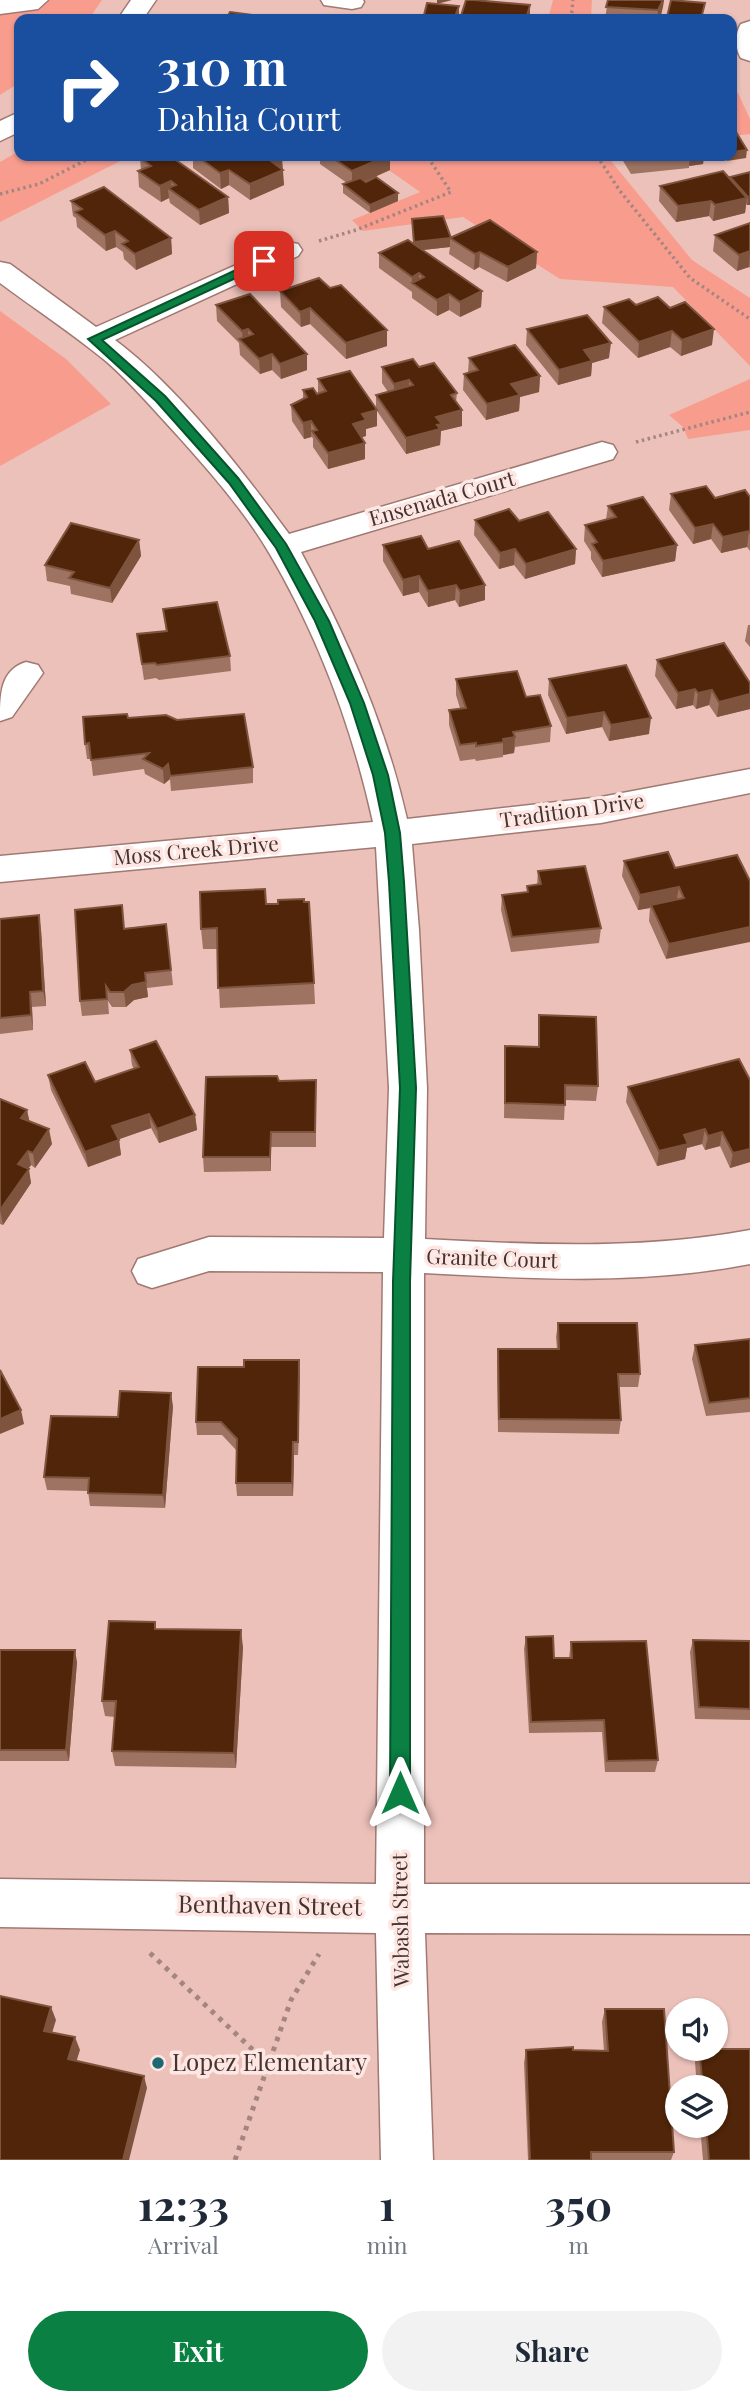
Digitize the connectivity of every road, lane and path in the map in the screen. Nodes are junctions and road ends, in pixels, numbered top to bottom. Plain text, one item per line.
1 (36, 0) edge
2 (0, 7) edge
3 (750, 29) edge
4 (750, 53) edge
5 (84, 161) edge
6 (430, 161) edge
7 (600, 161) edge
8 (0, 194) edge
9 (288, 250) joint
10 (0, 270) edge
11 (750, 318) edge
12 (94, 339) junction
13 (750, 412) edge
14 (602, 452) joint
15 (282, 547) junction
16 (26, 673) dead end
17 (0, 709) edge
18 (750, 781) edge
19 (393, 833) junction
20 (0, 869) edge
21 (750, 1247) edge
22 (402, 1255) junction
23 (152, 1271) dead end
24 (0, 1903) edge
25 (400, 1908) junction
26 (750, 1909) edge
27 (142, 1944) dead end
28 (319, 1954) dead end
29 (270, 2065) junction
30 (235, 2160) edge
31 (407, 2160) edge

1 - 2 street
3 - 4 street
5 - 8 path
6 - 9 path
7 - 11 path
9 - 12 street
10 - 12 street, Wabash Street
12 - 15 street, Wabash Street
13 - 14 path
14 - 15 street, Ensenada Court
15 - 19 street, Wabash Street
16 - 17 street
18 - 19 street, Tradition Drive
19 - 20 street, Moss Creek Drive
19 - 22 street, Wabash Street
21 - 22 street, Granite Court
22 - 23 street, Granite Court
22 - 25 street, Wabash Street
24 - 25 street, Benthaven Street
25 - 26 street, Benthaven Street
25 - 31 street, Wabash Street
27 - 29 path
28 - 29 path
29 - 30 path

